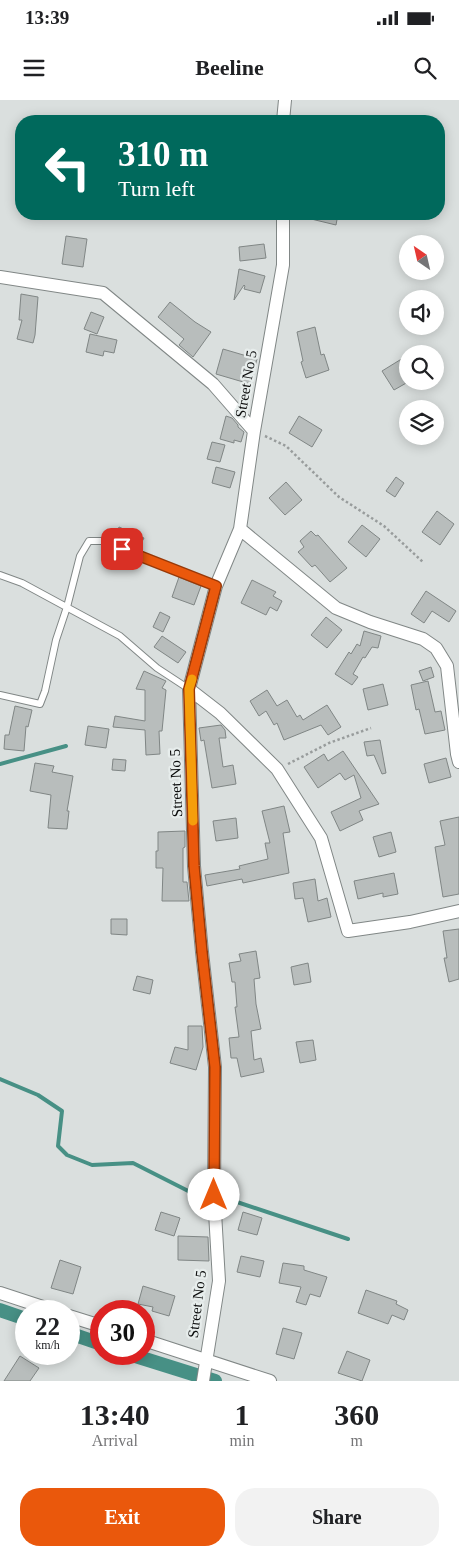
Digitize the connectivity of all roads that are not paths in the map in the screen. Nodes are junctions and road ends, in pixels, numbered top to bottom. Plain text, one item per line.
1 (285, 100) edge
2 (284, 115) edge
3 (282, 220) edge
4 (0, 276) edge
5 (254, 431) junction
6 (240, 529) junction
7 (0, 574) edge
8 (216, 586) junction
9 (67, 607) junction
10 (189, 689) junction
11 (0, 695) edge
12 (459, 762) edge
13 (459, 910) edge
14 (0, 1293) edge
15 (21, 1300) edge
16 (155, 1345) edge
17 (205, 1370) edge
18 (270, 1381) edge

1 - 2 street
3 - 5 street, Street No 5
4 - 5 street
5 - 6 street, Street No 5
6 - 8 street, Street No 5
6 - 12 street
7 - 9 lane
8 - 9 lane
8 - 10 street, Street No 5
9 - 10 lane
9 - 11 lane
10 - 13 street
10 - 17 street, Street No 5
14 - 15 street
16 - 17 street
17 - 18 street

